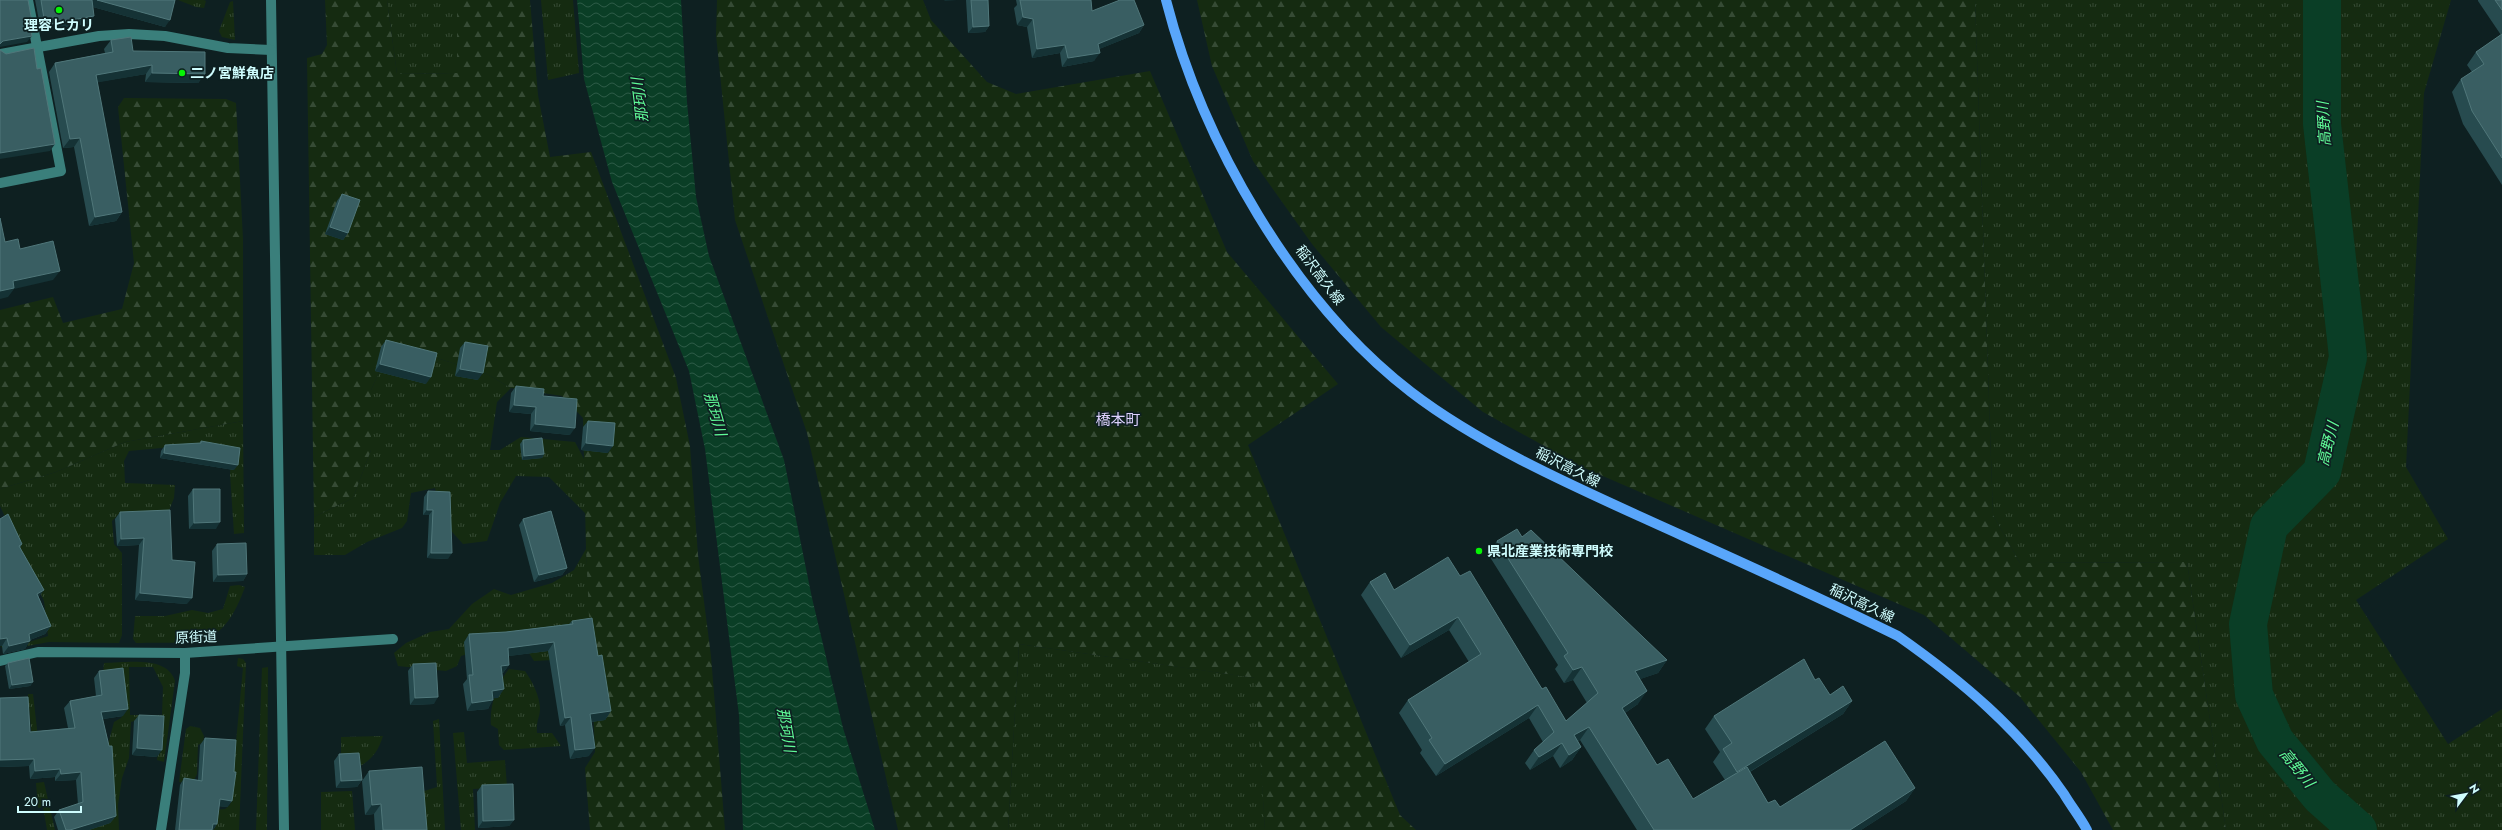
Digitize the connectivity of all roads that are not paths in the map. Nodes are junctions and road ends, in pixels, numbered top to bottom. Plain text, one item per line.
1 (28, 0) edge
2 (271, 0) edge
3 (1166, 0) edge
4 (38, 46) junction
5 (271, 50) junction
6 (0, 54) edge
7 (0, 183) edge
8 (393, 639) dead end
9 (280, 645) junction
10 (185, 653) junction
11 (0, 661) edge
12 (161, 830) edge
13 (284, 830) edge
14 (2087, 830) edge

1 - 4 street
2 - 5 street
3 - 14 main road, 稲沢高久線
4 - 5 street
4 - 6 street
4 - 7 street
5 - 9 street
8 - 9 street, 原街道
9 - 10 street, 原街道
9 - 13 street
10 - 11 street, 原街道
10 - 12 street

